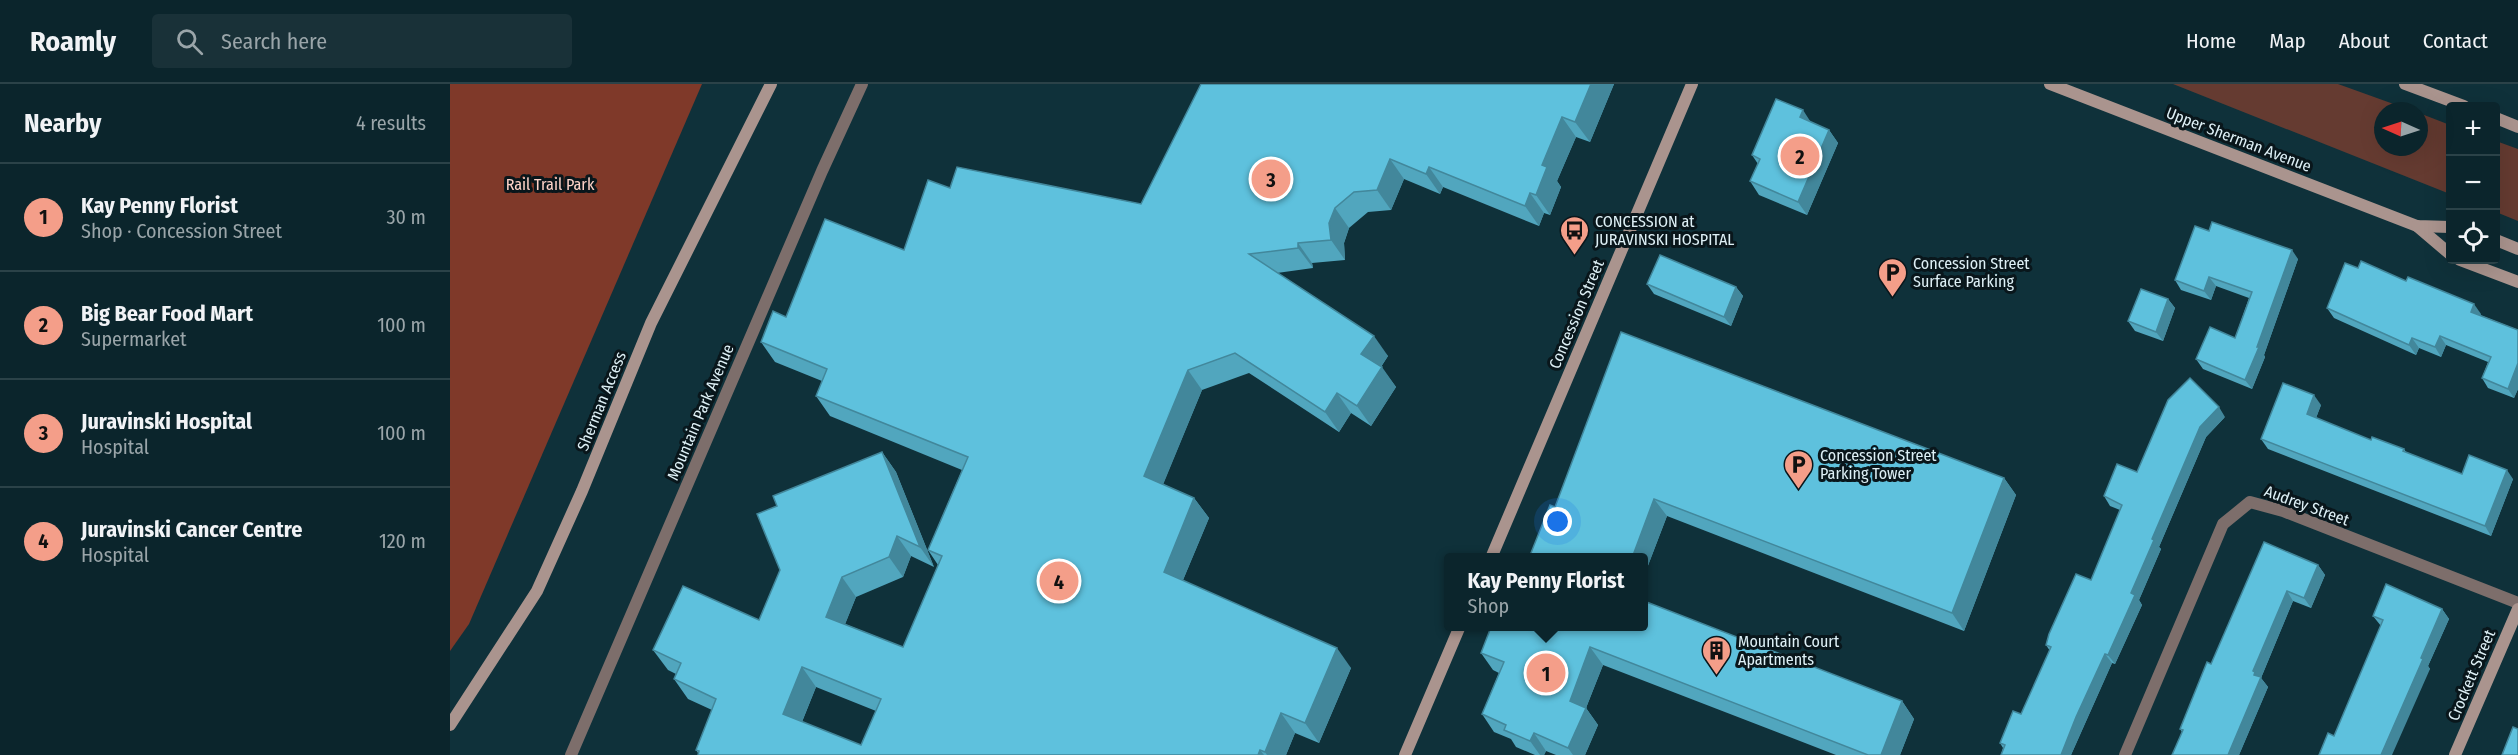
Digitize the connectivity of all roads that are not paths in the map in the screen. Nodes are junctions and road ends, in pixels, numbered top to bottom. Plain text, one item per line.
1 (771, 84) edge
2 (861, 84) edge
3 (1692, 84) edge
4 (2050, 84) edge
5 (2405, 84) edge
6 (2453, 102) edge
7 (2500, 120) edge
8 (2518, 127) edge
9 (2417, 225) junction
10 (2446, 227) edge
11 (2500, 242) edge
12 (2518, 249) edge
13 (2446, 250) edge
14 (2471, 264) edge
15 (2518, 282) edge
16 (1493, 553) edge
17 (2518, 603) edge
18 (2518, 609) edge
19 (1458, 631) edge
20 (450, 725) edge
21 (571, 755) edge
22 (1405, 755) edge
23 (2125, 755) edge
24 (2455, 755) edge

1 - 20 main road, Sherman Access
2 - 21 street, Mountain Park Avenue
3 - 16 main road, Concession Street
4 - 9 main road, Upper Sherman Avenue
5 - 6 main road
7 - 8 main road
9 - 10 main road, Upper Sherman Avenue
9 - 13 main road, Upper Sherman Avenue
11 - 12 main road
14 - 15 main road
17 - 23 street, Audrey Street
18 - 24 main road, Crockett Street
19 - 22 main road

